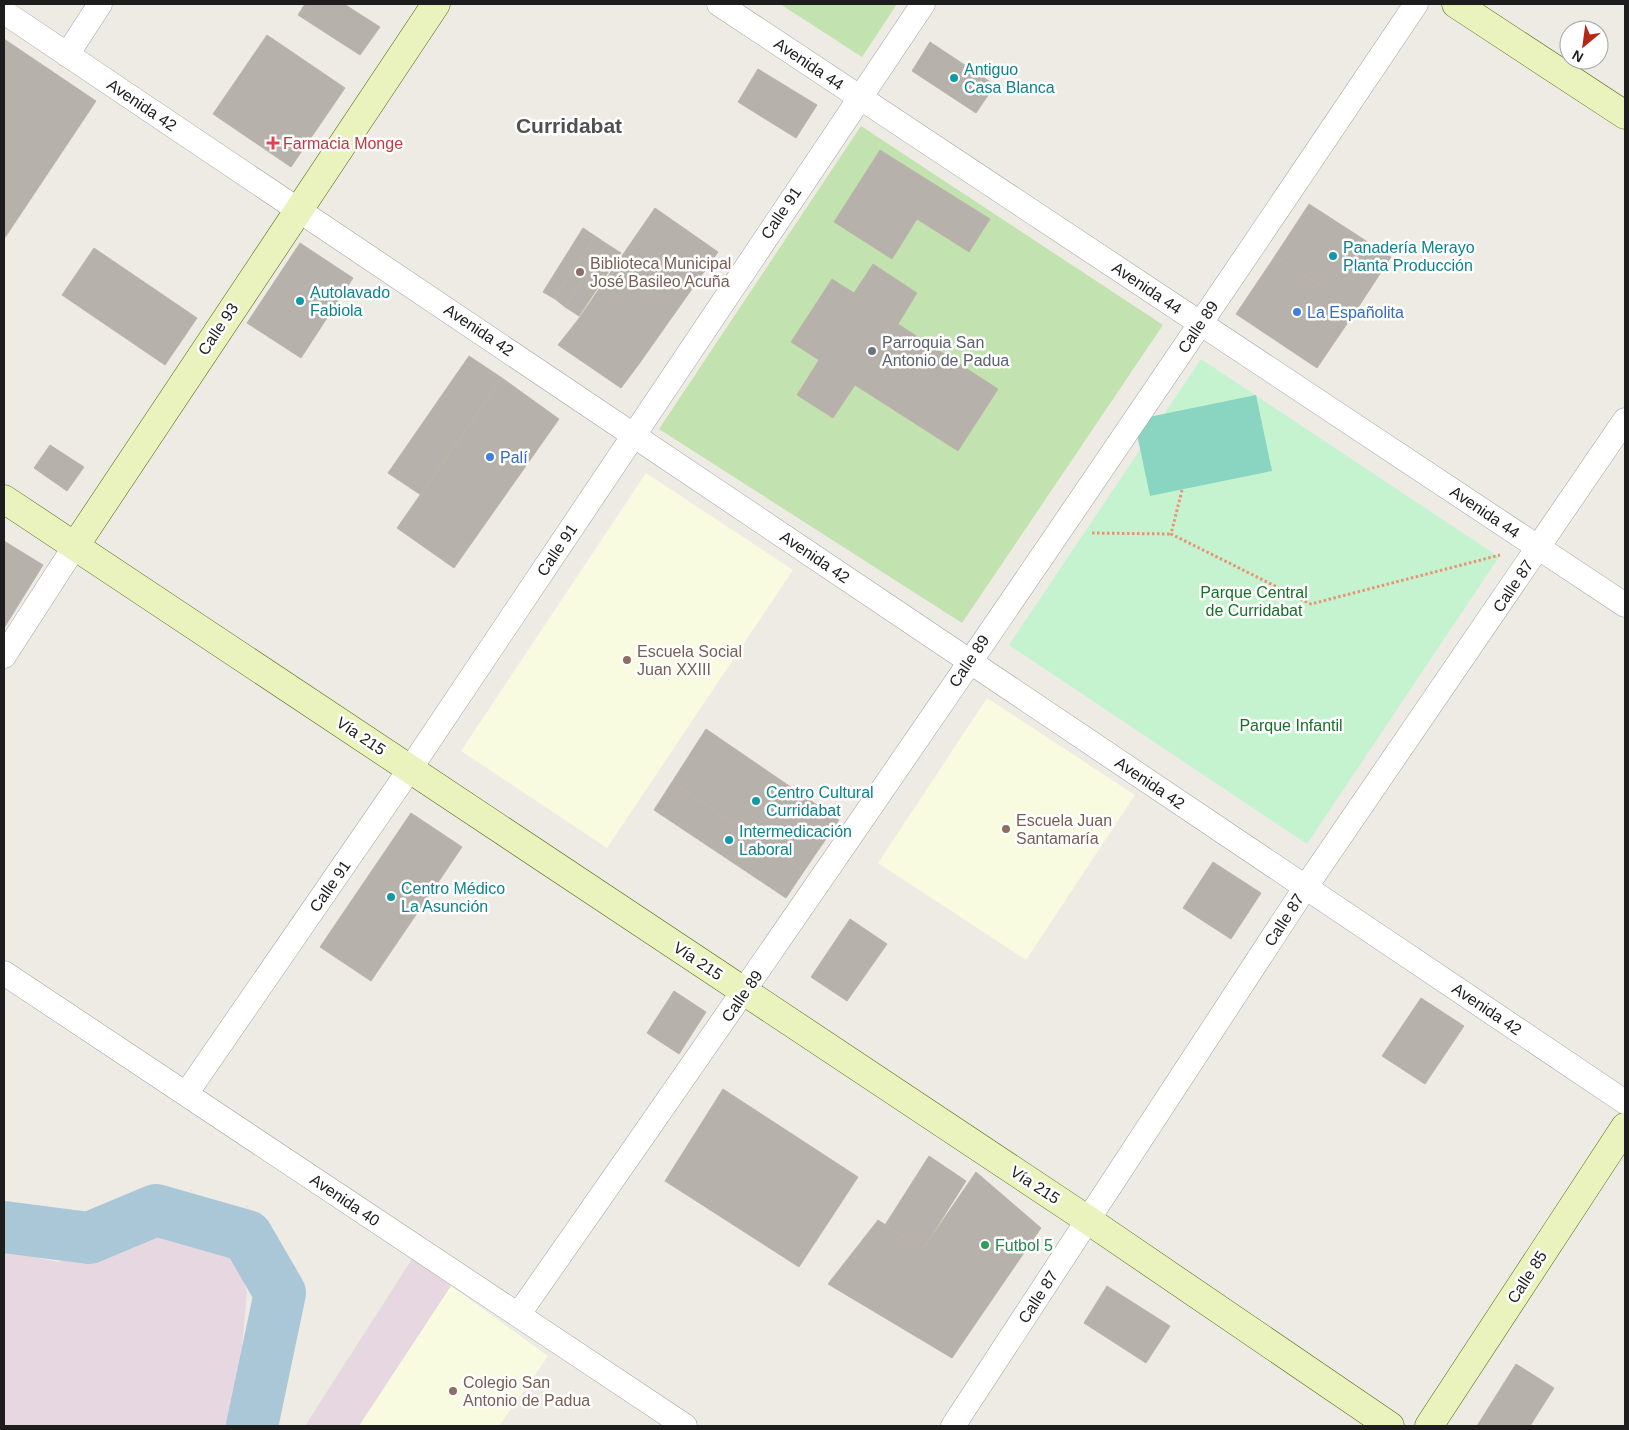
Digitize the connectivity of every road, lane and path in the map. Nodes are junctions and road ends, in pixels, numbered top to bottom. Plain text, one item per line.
1 (100, 4) edge
2 (436, 4) edge
3 (719, 4) edge
4 (923, 4) edge
5 (1416, 4) edge
6 (1456, 4) edge
7 (4, 12) edge
8 (67, 55) junction
9 (859, 97) junction
10 (1625, 115) edge
11 (297, 209) junction
12 (1201, 324) junction
13 (1625, 420) edge
14 (634, 434) junction
15 (1182, 490) dead end
16 (4, 499) edge
17 (1056, 533) junction
18 (1171, 534) junction
19 (75, 546) junction
20 (1539, 548) junction
21 (1510, 552) dead end
22 (1625, 605) edge
23 (4, 656) edge
24 (969, 661) junction
25 (410, 769) junction
26 (1305, 888) junction
27 (4, 973) edge
28 (744, 992) junction
29 (186, 1094) junction
30 (1625, 1102) edge
31 (1625, 1127) edge
32 (1088, 1220) junction
33 (518, 1315) junction
34 (685, 1426) edge
35 (953, 1426) edge
36 (1390, 1426) edge
37 (1429, 1426) edge

1 - 8 street
2 - 11 main road, Calle 93
3 - 9 street, Avenida 44
4 - 9 street, Calle 91
5 - 12 street, Calle 89
6 - 10 main road
7 - 8 street, Avenida 42
8 - 11 street, Avenida 42
9 - 12 street, Avenida 44
9 - 14 street, Calle 91
11 - 14 street, Avenida 42
11 - 19 main road, Calle 93
12 - 17 street, Calle 89
12 - 20 street, Avenida 44
13 - 20 street, Calle 87
14 - 24 street, Avenida 42
14 - 25 street, Calle 91
15 - 18 path
16 - 19 main road, Vía 215
17 - 18 path
17 - 24 street, Calle 89
18 - 21 path
19 - 23 street, Calle 93
19 - 25 main road, Vía 215
20 - 22 street, Avenida 44
20 - 26 street, Calle 87
24 - 26 street, Avenida 42
24 - 28 street, Calle 89
25 - 28 main road, Vía 215
25 - 29 street, Calle 91
26 - 30 street, Avenida 42
26 - 32 street, Calle 87
27 - 29 street, Avenida 40
28 - 32 main road, Vía 215
28 - 33 street, Calle 89
29 - 33 street, Avenida 40
31 - 37 main road, Calle 85
32 - 35 street, Calle 87
32 - 36 main road, Vía 215
33 - 34 street, Avenida 40

